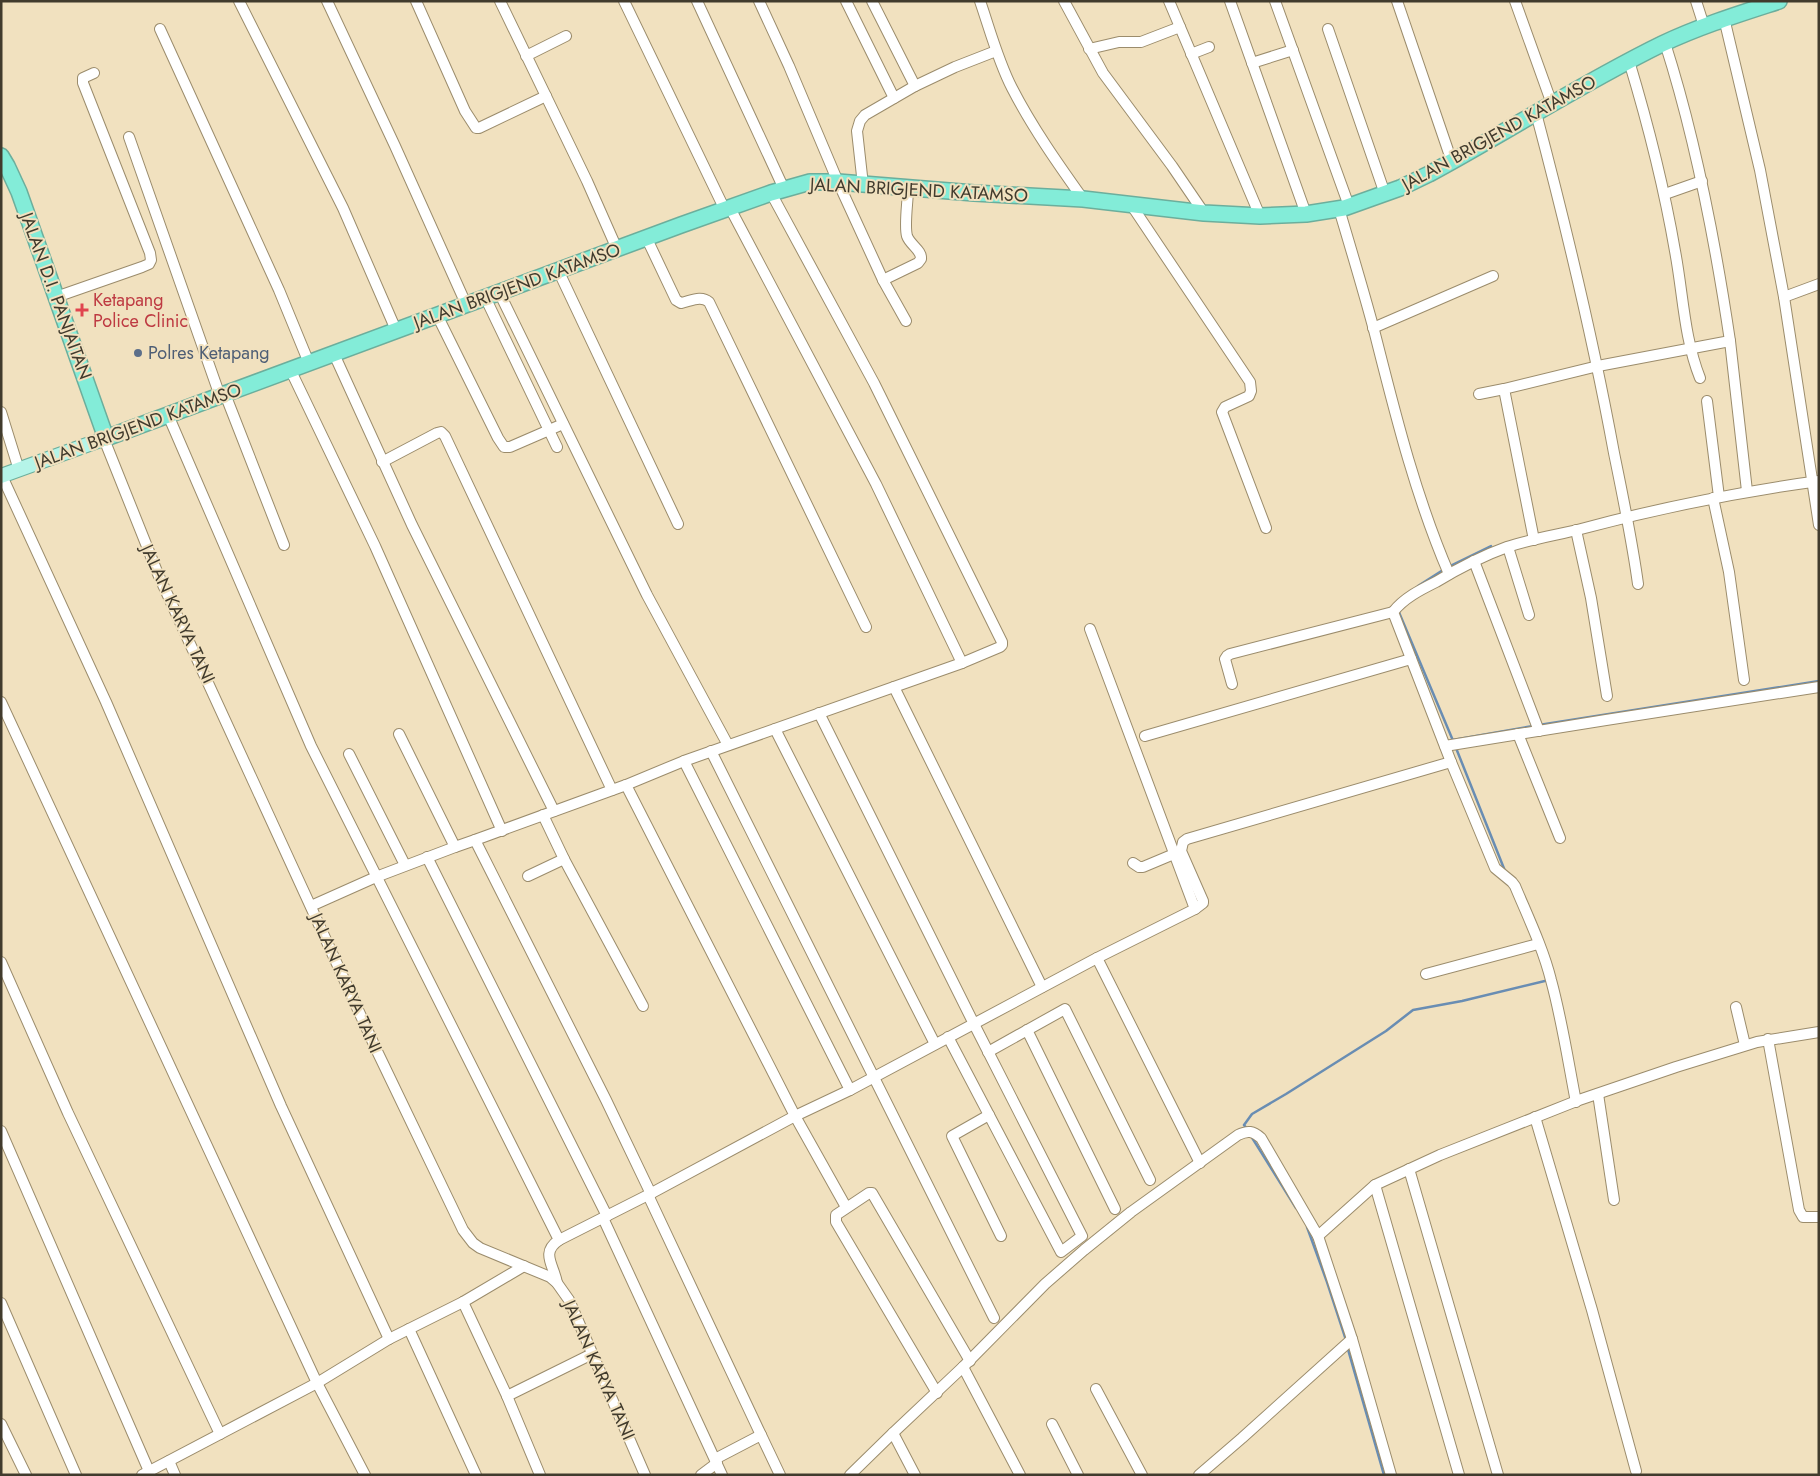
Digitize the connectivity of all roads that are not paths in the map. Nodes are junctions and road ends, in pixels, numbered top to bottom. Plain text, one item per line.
1 (239, 1) edge
2 (327, 1) edge
3 (416, 1) edge
4 (500, 1) edge
5 (624, 1) edge
6 (697, 1) edge
7 (759, 1) edge
8 (846, 1) edge
9 (872, 1) edge
10 (980, 1) edge
11 (1064, 1) edge
12 (1170, 1) edge
13 (1230, 1) edge
14 (1275, 1) edge
15 (1397, 1) edge
16 (1515, 1) edge
17 (1696, 1) edge
18 (1779, 1) edge
19 (1724, 18) junction
20 (1704, 26) junction
21 (1180, 27) junction
22 (160, 29) dead end
23 (1328, 29) dead end
24 (566, 36) dead end
25 (1665, 43) junction
26 (1210, 47) dead end
27 (1089, 49) junction
28 (996, 50) junction
29 (1292, 50) junction
30 (1191, 54) junction
31 (526, 56) junction
32 (1629, 62) junction
33 (1252, 63) junction
34 (94, 73) dead end
35 (915, 86) junction
36 (546, 96) junction
37 (894, 98) junction
38 (1552, 104) junction
39 (1536, 114) junction
40 (129, 137) dead end
41 (1, 156) edge
42 (1452, 162) junction
43 (1702, 181) junction
44 (838, 182) junction
45 (863, 185) junction
46 (908, 189) junction
47 (777, 191) junction
48 (1385, 194) junction
49 (1665, 194) junction
50 (1083, 199) junction
51 (1132, 206) junction
52 (1344, 208) junction
53 (728, 209) junction
54 (1204, 213) junction
55 (1306, 214) junction
56 (1260, 216) junction
57 (647, 239) junction
58 (617, 249) junction
59 (558, 270) junction
60 (1494, 276) dead end
61 (883, 280) junction
62 (1819, 284) edge
63 (492, 295) junction
64 (56, 297) junction
65 (1784, 297) junction
66 (466, 304) junction
67 (437, 315) junction
68 (906, 321) dead end
69 (1373, 328) junction
70 (396, 330) junction
71 (1730, 340) junction
72 (1690, 348) junction
73 (334, 354) junction
74 (309, 363) junction
75 (1598, 366) junction
76 (290, 369) junction
77 (1700, 378) dead end
78 (1504, 389) junction
79 (1479, 394) dead end
80 (223, 395) junction
81 (1707, 401) dead end
82 (1, 412) edge
83 (168, 415) junction
84 (563, 424) junction
85 (549, 430) junction
86 (105, 439) junction
87 (557, 447) dead end
88 (382, 462) junction
89 (19, 470) junction
90 (2, 476) edge
91 (1815, 482) edge
92 (1748, 491) junction
93 (1716, 498) junction
94 (1626, 516) junction
95 (678, 524) dead end
96 (1819, 525) edge
97 (1266, 528) dead end
98 (1576, 530) junction
99 (1534, 540) junction
100 (284, 545) dead end
101 (1508, 547) junction
102 (1474, 561) junction
103 (1447, 569) junction
104 (1638, 584) dead end
105 (1393, 612) junction
106 (1529, 615) dead end
107 (866, 627) dead end
108 (1090, 629) dead end
109 (1411, 660) junction
110 (962, 663) junction
111 (1744, 680) dead end
112 (1232, 684) dead end
113 (894, 687) junction
114 (1819, 687) edge
115 (1607, 696) dead end
116 (1, 702) edge
117 (819, 713) junction
118 (775, 729) junction
119 (1539, 731) junction
120 (399, 734) dead end
121 (1518, 734) junction
122 (1145, 736) dead end
123 (728, 745) junction
124 (1445, 746) junction
125 (711, 751) junction
126 (349, 754) dead end
127 (684, 761) junction
128 (1451, 762) junction
129 (626, 785) junction
130 (612, 790) junction
131 (554, 811) junction
132 (543, 815) junction
133 (502, 831) junction
134 (1560, 838) dead end
135 (475, 840) junction
136 (455, 847) junction
137 (1174, 854) junction
138 (427, 857) junction
139 (564, 858) junction
140 (1133, 864) dead end
141 (405, 865) junction
142 (376, 876) junction
143 (528, 876) dead end
144 (311, 906) junction
145 (1196, 909) junction
146 (1538, 944) junction
147 (1097, 958) junction
148 (1, 962) edge
149 (1426, 974) dead end
150 (1042, 987) junction
151 (642, 1006) dead end
152 (1736, 1008) dead end
153 (974, 1024) junction
154 (1027, 1030) junction
155 (1819, 1032) edge
156 (948, 1037) junction
157 (1768, 1039) junction
158 (935, 1044) junction
159 (1745, 1045) junction
160 (988, 1052) junction
161 (874, 1077) junction
162 (850, 1090) junction
163 (1598, 1094) junction
164 (1576, 1102) junction
165 (989, 1115) junction
166 (795, 1116) junction
167 (1535, 1117) junction
168 (1, 1131) edge
169 (1200, 1163) junction
170 (1409, 1169) junction
171 (1150, 1180) dead end
172 (1375, 1185) junction
173 (650, 1195) junction
174 (1614, 1200) dead end
175 (846, 1207) junction
176 (1115, 1208) dead end
177 (605, 1217) junction
178 (1819, 1217) edge
179 (1001, 1236) dead end
180 (1318, 1236) junction
181 (560, 1240) junction
182 (524, 1266) junction
183 (557, 1283) junction
184 (463, 1302) junction
185 (1, 1303) edge
186 (994, 1318) dead end
187 (409, 1329) junction
188 (389, 1338) junction
189 (1352, 1338) junction
190 (592, 1354) junction
191 (967, 1364) junction
192 (317, 1383) junction
193 (1096, 1389) dead end
194 (937, 1393) junction
195 (506, 1396) junction
196 (1, 1424) edge
197 (1052, 1424) dead end
198 (893, 1433) junction
199 (220, 1434) junction
200 (761, 1435) junction
201 (169, 1461) junction
202 (716, 1461) junction
203 (860, 1471) edge
204 (1636, 1471) dead end
205 (146, 1473) edge
206 (26, 1475) edge
207 (76, 1475) edge
208 (175, 1475) edge
209 (365, 1475) edge
210 (476, 1475) edge
211 (540, 1475) edge
212 (645, 1475) edge
213 (701, 1475) edge
214 (722, 1475) edge
215 (780, 1475) edge
216 (850, 1475) edge
217 (915, 1475) edge
218 (1020, 1475) edge
219 (1078, 1475) edge
220 (1142, 1475) edge
221 (1199, 1475) edge
222 (1391, 1475) edge
223 (1459, 1475) edge
224 (1498, 1475) edge

1 - 70 street
2 - 66 street
3 - 36 street
4 - 31 street
5 - 53 street
6 - 47 street
7 - 44 street
8 - 37 street
9 - 35 street
10 - 28 street
11 - 27 street
12 - 21 street
13 - 33 street
14 - 29 street
15 - 42 street
16 - 38 street
17 - 20 street
18 - 19 highway, JALAN BRIGJEND KATAMSO
19 - 20 highway, JALAN BRIGJEND KATAMSO
19 - 65 street
20 - 25 highway, JALAN BRIGJEND KATAMSO
21 - 27 street
21 - 30 street
22 - 74 street
23 - 48 street
24 - 31 street
25 - 32 highway, JALAN BRIGJEND KATAMSO
25 - 43 street
26 - 30 street
27 - 54 street
28 - 35 street
28 - 50 street
29 - 33 street
29 - 52 street
30 - 56 street
31 - 36 street
32 - 38 highway, JALAN BRIGJEND KATAMSO
32 - 49 street
33 - 55 street
34 - 64 street
35 - 37 street
36 - 58 street
37 - 45 street
38 - 39 highway, JALAN BRIGJEND KATAMSO
39 - 42 highway, JALAN BRIGJEND KATAMSO
39 - 75 street
40 - 80 street
41 - 64 highway, JALAN D.I. PANJAITAN
42 - 48 highway, JALAN BRIGJEND KATAMSO
43 - 49 street
43 - 71 street
44 - 45 highway, JALAN BRIGJEND KATAMSO
44 - 47 highway, JALAN BRIGJEND KATAMSO
44 - 61 street
45 - 46 highway, JALAN BRIGJEND KATAMSO
46 - 50 highway, JALAN BRIGJEND KATAMSO
46 - 61 street
47 - 53 highway, JALAN BRIGJEND KATAMSO
47 - 110 street
48 - 52 highway, JALAN BRIGJEND KATAMSO
49 - 72 street
50 - 51 highway, JALAN BRIGJEND KATAMSO
51 - 54 highway, JALAN BRIGJEND KATAMSO
51 - 97 street
52 - 55 highway, JALAN BRIGJEND KATAMSO
52 - 69 street
53 - 57 highway, JALAN BRIGJEND KATAMSO
53 - 110 street
54 - 56 highway, JALAN BRIGJEND KATAMSO
55 - 56 highway, JALAN BRIGJEND KATAMSO
57 - 58 highway, JALAN BRIGJEND KATAMSO
57 - 107 street
58 - 59 highway, JALAN BRIGJEND KATAMSO
59 - 63 highway, JALAN BRIGJEND KATAMSO
59 - 95 street
60 - 69 street
61 - 68 street
62 - 65 street
63 - 66 highway, JALAN BRIGJEND KATAMSO
63 - 84 street
63 - 85 street
64 - 86 highway, JALAN D.I. PANJAITAN
65 - 91 street
66 - 67 highway, JALAN BRIGJEND KATAMSO
67 - 70 highway, JALAN BRIGJEND KATAMSO
67 - 85 street
69 - 103 street
70 - 73 highway, JALAN BRIGJEND KATAMSO
71 - 72 street
71 - 92 street
72 - 75 street
72 - 77 street
73 - 74 highway, JALAN BRIGJEND KATAMSO
73 - 88 street
74 - 76 highway, JALAN BRIGJEND KATAMSO
75 - 78 street
75 - 94 street
76 - 80 highway, JALAN BRIGJEND KATAMSO
76 - 133 street
78 - 79 street
78 - 99 street
80 - 83 highway, JALAN BRIGJEND KATAMSO
80 - 100 street
81 - 93 street
82 - 89 street
83 - 86 highway, JALAN BRIGJEND KATAMSO
83 - 142 street
84 - 85 street
84 - 123 street
85 - 87 street
86 - 89 main road, JALAN BRIGJEND KATAMSO
86 - 144 street, JALAN KARYA TANI
88 - 130 street
88 - 131 street
89 - 90 main road, JALAN BRIGJEND KATAMSO
90 - 188 street
91 - 92 street
91 - 96 street
92 - 93 street
93 - 94 street
93 - 111 street
94 - 98 street
94 - 104 street
98 - 99 street
98 - 115 street
99 - 101 street
101 - 102 street
101 - 106 street
102 - 103 street
102 - 119 street
103 - 105 street
105 - 109 street
105 - 112 street
108 - 137 street
109 - 122 street
109 - 124 street
110 - 113 street
113 - 117 street
113 - 150 street
114 - 119 street
116 - 192 street
117 - 118 street
117 - 153 street
118 - 123 street
118 - 158 street
119 - 121 street
120 - 136 street
121 - 124 street
121 - 134 street
123 - 125 street
124 - 128 street
125 - 127 street
125 - 161 street
126 - 141 street
127 - 129 street
127 - 162 street
128 - 145 street
128 - 146 street
129 - 130 street
129 - 166 street
130 - 131 street
131 - 132 street
132 - 133 street
132 - 139 street
133 - 135 street
135 - 136 street
135 - 173 street
136 - 138 street
137 - 140 street
137 - 145 street
138 - 141 street
138 - 177 street
139 - 143 street
139 - 151 street
141 - 142 street
142 - 144 street
142 - 181 street
144 - 182 street, JALAN KARYA TANI
145 - 147 street
146 - 149 street
146 - 164 street
147 - 150 street
147 - 169 street
148 - 199 street
150 - 153 street
152 - 159 street
153 - 156 street
153 - 160 street
154 - 160 street
154 - 171 street
154 - 176 street
155 - 157 street
156 - 158 street
156 - 165 street
157 - 159 street
157 - 178 street
158 - 161 street
159 - 163 street
160 - 165 street
161 - 162 street
161 - 186 street
162 - 166 street
163 - 164 street
163 - 174 street
164 - 167 street
165 - 179 street
166 - 173 street
166 - 175 street
167 - 170 street
167 - 204 street
168 - 205 street
169 - 180 street
169 - 191 street
170 - 172 street
170 - 224 street
172 - 180 street
172 - 223 street
173 - 177 street
173 - 200 street
175 - 191 street
175 - 194 street
177 - 181 street
177 - 202 street
180 - 189 street
181 - 183 street
182 - 183 street, JALAN KARYA TANI
182 - 184 street
183 - 190 street, JALAN KARYA TANI
184 - 187 street
184 - 195 street
185 - 207 street
187 - 188 street
187 - 210 street
188 - 192 street
189 - 221 street
189 - 222 street
190 - 195 street
190 - 212 street, JALAN KARYA TANI
191 - 194 street
191 - 218 street
192 - 199 street
192 - 209 street
193 - 220 street
194 - 198 street
195 - 211 street
196 - 206 street
197 - 219 street
198 - 203 street
198 - 217 street
199 - 201 street
200 - 202 street
200 - 215 street
201 - 205 street
201 - 208 street
202 - 213 street
202 - 214 street
203 - 216 street

